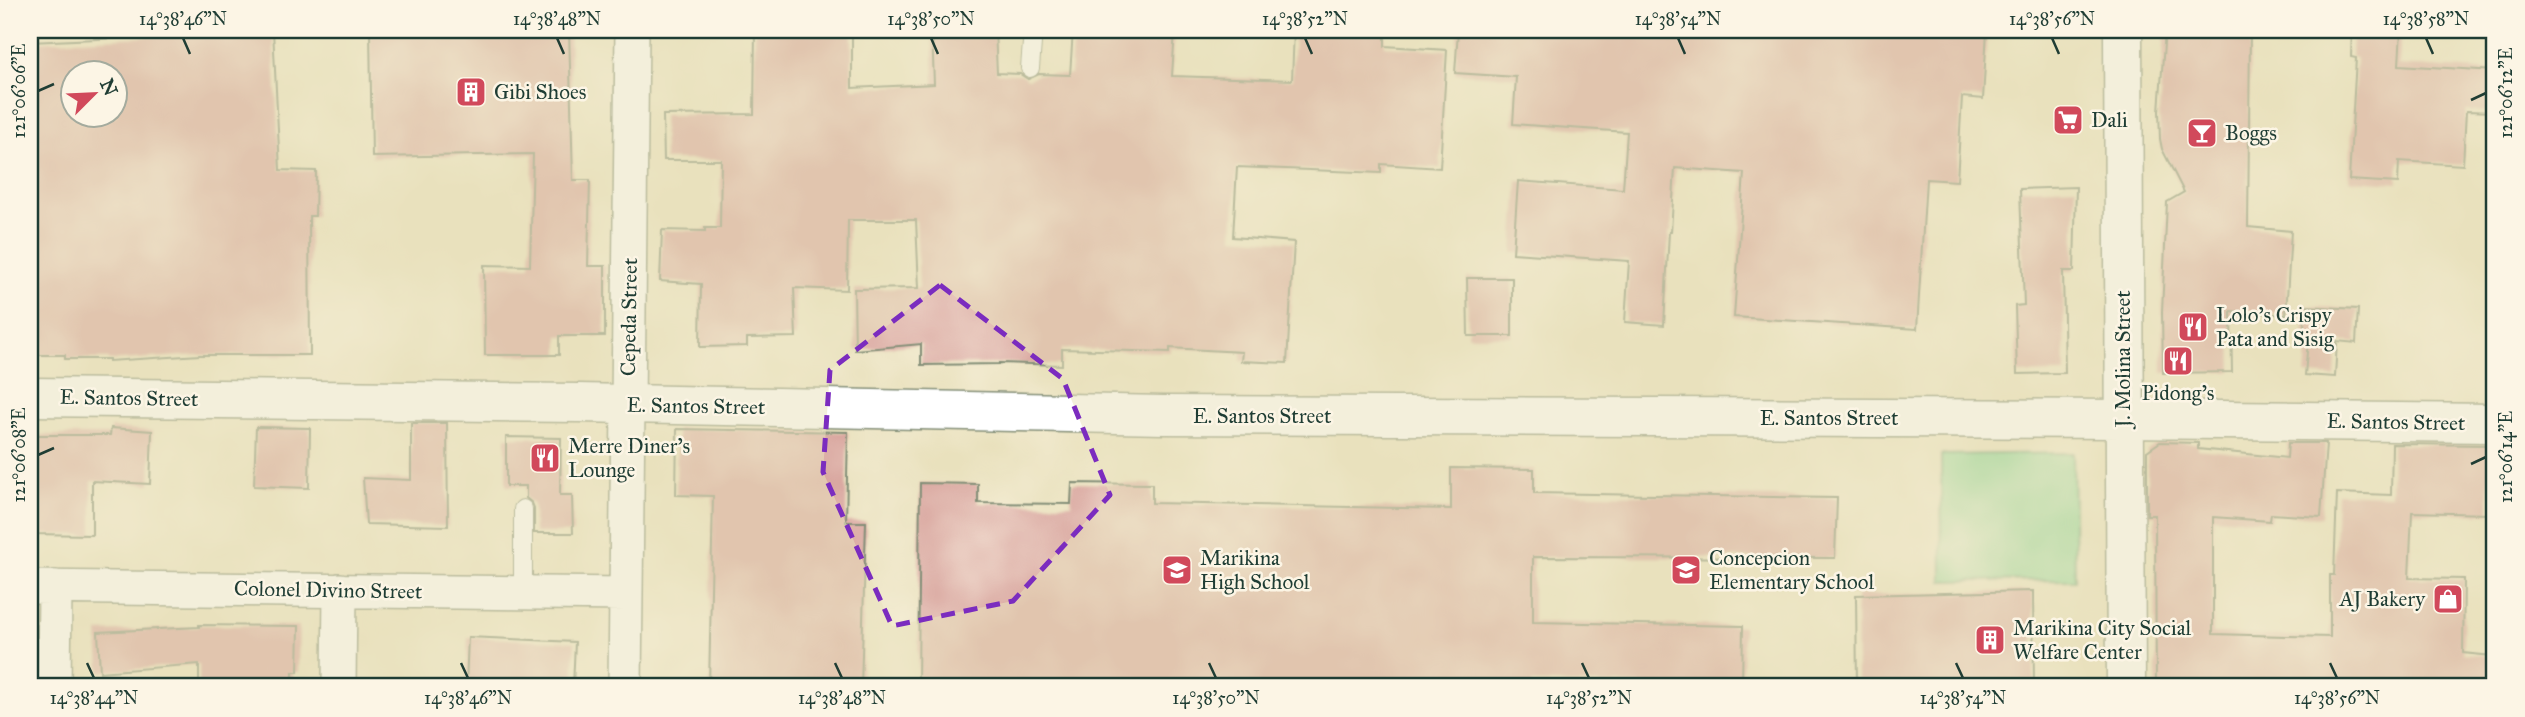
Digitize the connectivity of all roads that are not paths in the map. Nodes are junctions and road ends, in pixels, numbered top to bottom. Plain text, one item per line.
1 (632, 30) edge
2 (1033, 30) edge
3 (2123, 30) edge
4 (1030, 68) dead end
5 (30, 397) edge
6 (628, 404) junction
7 (2123, 419) junction
8 (2495, 423) edge
9 (523, 509) dead end
10 (43, 587) edge
11 (340, 590) junction
12 (523, 593) junction
13 (626, 594) junction
14 (54, 687) edge
15 (340, 687) edge
16 (625, 687) edge
17 (2126, 687) edge

1 - 6 street, Cepeda Street
2 - 4 lane
3 - 7 street, J. Molina Street
5 - 6 street, E. Santos Street
6 - 7 street, E. Santos Street
6 - 13 street, Cepeda Street
7 - 8 street, E. Santos Street
7 - 17 street, J. Molina Street
9 - 12 lane
10 - 11 street, Colonel Divino Street
10 - 14 street
11 - 12 street, Colonel Divino Street
11 - 15 street
12 - 13 street, Colonel Divino Street
13 - 16 street, Cepeda Street

